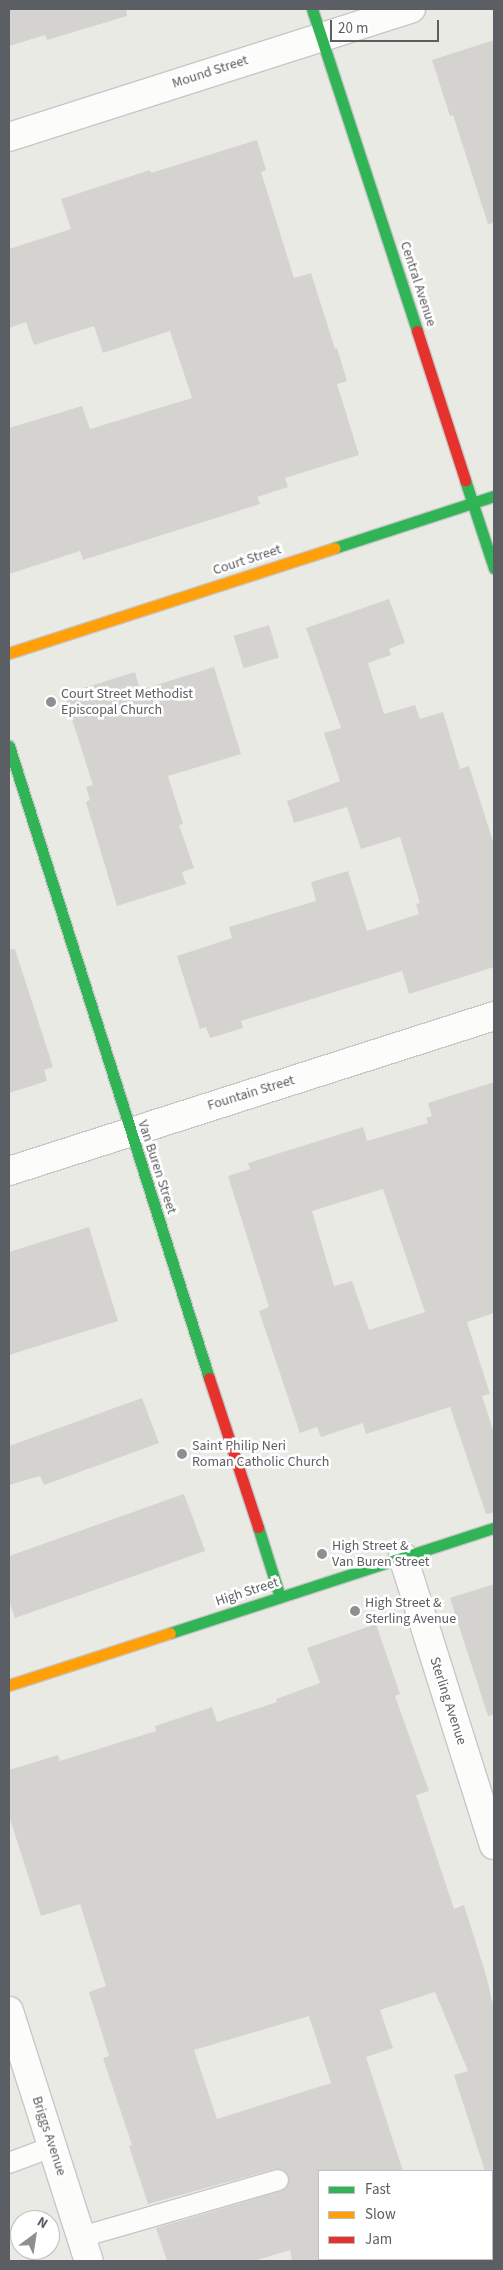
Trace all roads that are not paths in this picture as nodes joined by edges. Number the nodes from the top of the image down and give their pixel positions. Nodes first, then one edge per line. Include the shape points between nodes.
1 (312, 9) edge
2 (411, 9) edge
3 (321, 37) junction
4 (9, 137) edge
5 (494, 496) edge
6 (474, 503) junction
7 (494, 568) edge
8 (9, 653) edge
9 (9, 746) edge
10 (494, 1016) edge
11 (130, 1131) junction
12 (9, 1170) edge
13 (494, 1528) edge
14 (402, 1557) junction
15 (280, 1597) junction
16 (9, 1684) edge
17 (494, 1845) edge
18 (9, 2011) edge
19 (52, 2147) junction
20 (9, 2163) edge
21 (278, 2180) dead end
22 (85, 2249) edge

1 - 3 street, Central Avenue
2 - 3 street, Mound Street
3 - 4 street, Mound Street
3 - 6 street, Central Avenue
5 - 6 street, Court Street
6 - 7 street, Central Avenue
6 - 8 street, Court Street
9 - 11 street, Van Buren Street
10 - 11 street, Fountain Street
11 - 12 street, Fountain Street
11 - 15 street, Van Buren Street
13 - 14 street, High Street
14 - 15 street, High Street
14 - 17 street, Sterling Avenue
15 - 16 street, High Street
18 - 19 street, Briggs Avenue
19 - 20 lane
19 - 22 street, Briggs Avenue
21 - 22 lane

